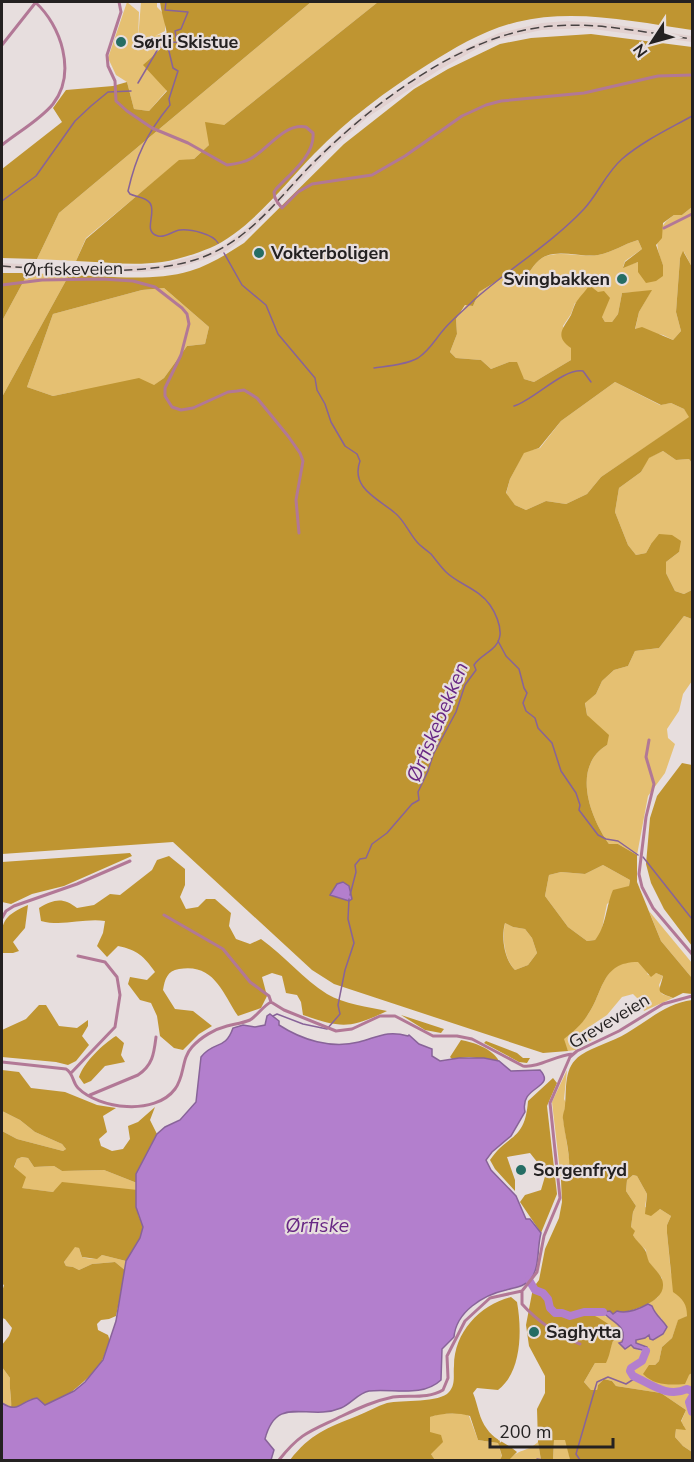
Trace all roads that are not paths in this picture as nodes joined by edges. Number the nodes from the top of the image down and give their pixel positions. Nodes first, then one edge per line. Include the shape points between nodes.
1 (36, 2) edge
2 (119, 2) edge
3 (2, 45) edge
4 (693, 75) edge
5 (2, 145) edge
6 (693, 214) edge
7 (664, 228) dead end
8 (2, 285) edge
9 (299, 533) dead end
10 (649, 740) dead end
11 (130, 861) dead end
12 (164, 915) dead end
13 (2, 918) edge
14 (693, 954) edge
15 (78, 956) dead end
16 (693, 996) edge
17 (273, 1004) junction
18 (156, 1037) dead end
19 (573, 1054) junction
20 (2, 1062) edge
21 (71, 1073) junction
22 (90, 1095) junction
23 (522, 1291) junction
24 (580, 1344) dead end
25 (279, 1461) edge

1 - 3 street
1 - 5 street via 59,37 65,67 63,83 48,109
2 - 4 street, bridge via 121,12 107,55 116,100 154,129 227,165 251,159 295,128 306,127 313,133 312,145 274,192 282,208 312,184 372,175 462,116 486,105 584,93 658,76
6 - 7 street
8 - 9 street, Ørfiskeveien via 42,280 133,281 155,286 182,308 189,324 165,396 172,407 181,410 228,392 244,390 257,398 303,461 296,500
10 - 14 street via 646,758 654,784 639,873 653,908
11 - 13 street via 77,885 14,906
12 - 17 street via 223,949
15 - 21 street via 105,962 117,977 120,995 115,1027
16 - 19 street, Greveveien via 663,1004
17 - 19 street via 344,1031 389,1015 433,1036 472,1039 523,1066
17 - 22 street via 250,1020 224,1027 194,1045 186,1054 177,1087 159,1101 126,1107
18 - 22 street via 153,1059 145,1071
19 - 23 street, Greveveien via 550,1103 560,1198 544,1236 537,1271
20 - 21 street via 63,1068
21 - 22 street via 77,1087
23 - 24 street via 522,1304 529,1312
23 - 25 street via 490,1298 465,1321 447,1356 448,1378 443,1390 427,1396 375,1401 309,1430

